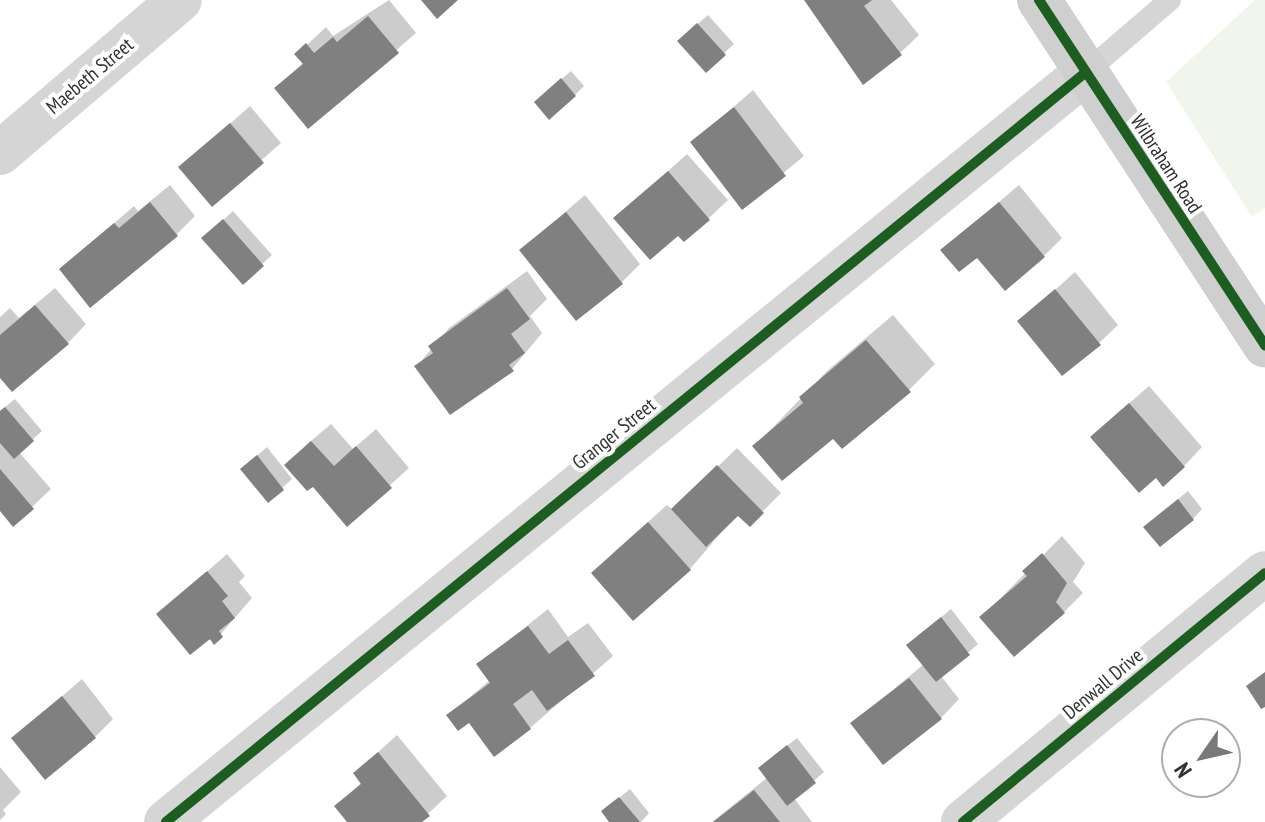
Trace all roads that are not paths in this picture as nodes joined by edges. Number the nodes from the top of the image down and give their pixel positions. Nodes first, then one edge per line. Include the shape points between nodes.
1 (180, 0) edge
2 (1039, 0) edge
3 (1170, 0) edge
4 (1085, 73) junction
5 (0, 153) edge
6 (1265, 346) edge
7 (1265, 573) edge
8 (166, 822) edge
9 (963, 822) edge

1 - 5 street, Maebeth Street
2 - 4 main road, Wilbraham Road
3 - 4 lane
4 - 6 main road, Wilbraham Road
4 - 8 street, Granger Street
7 - 9 street, Denwall Drive

